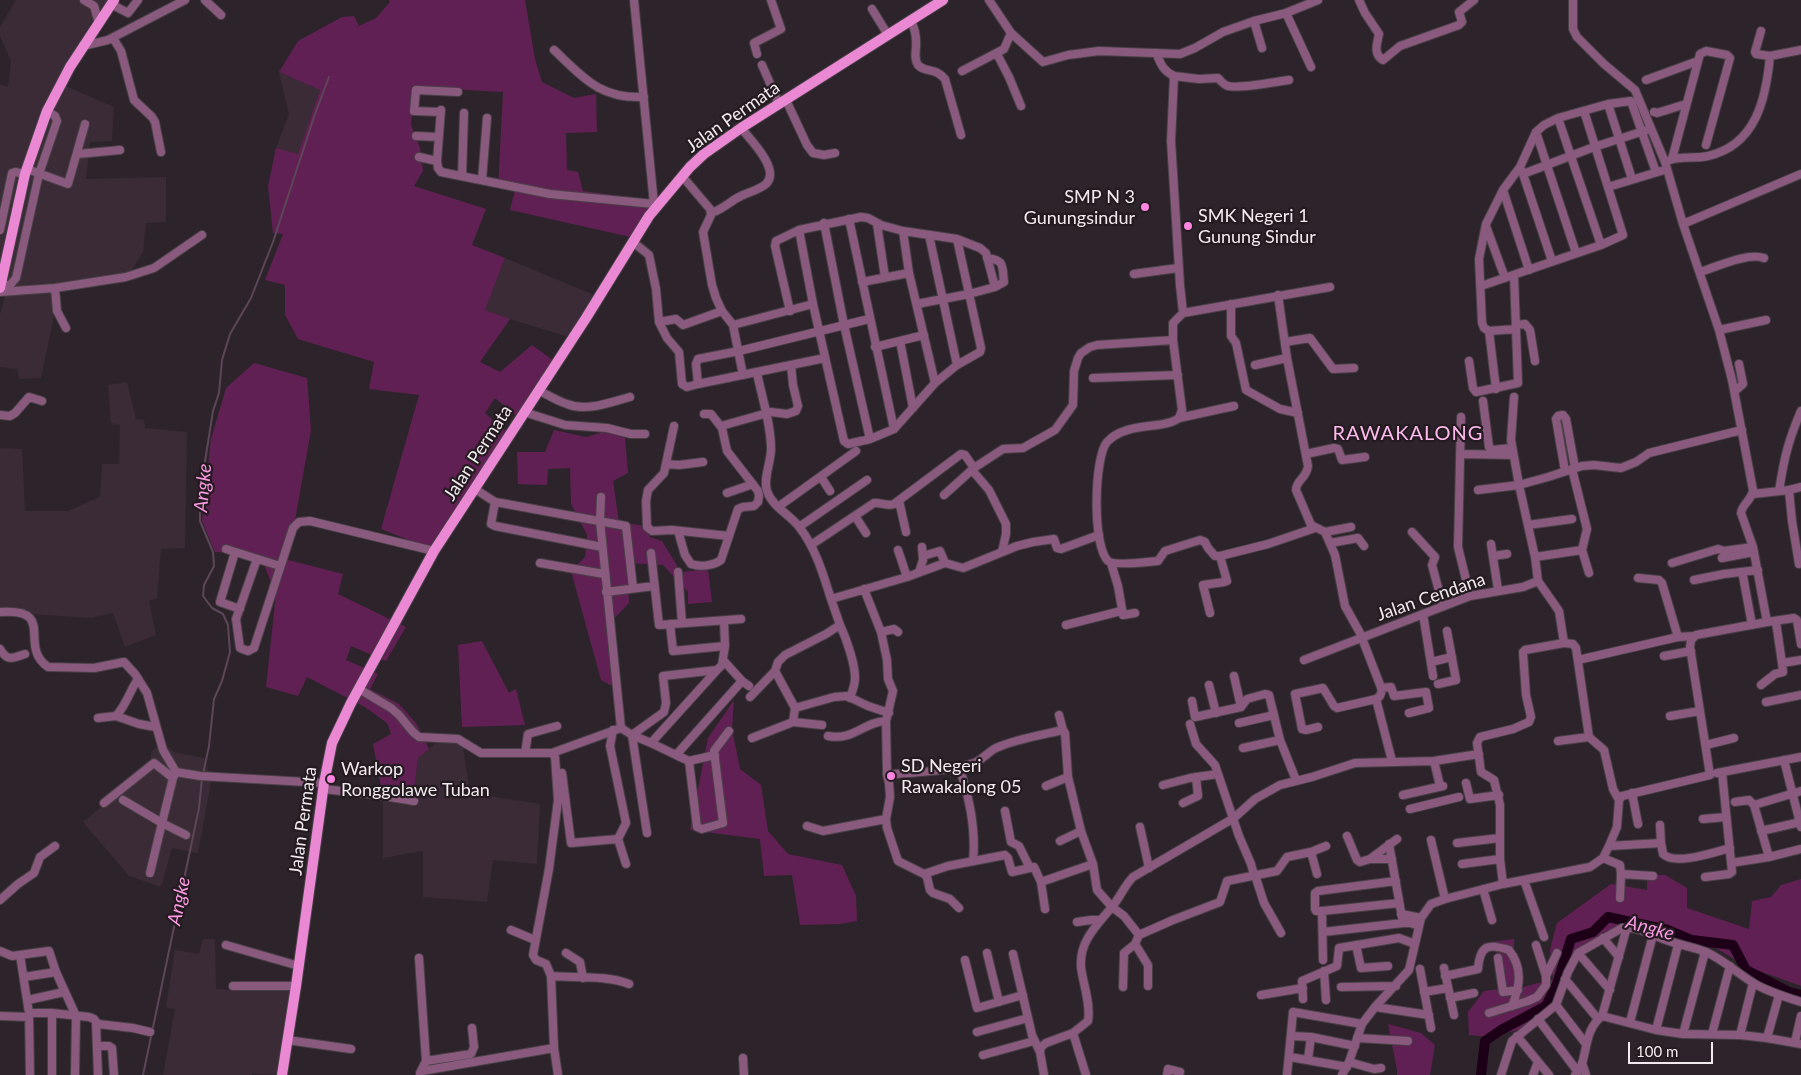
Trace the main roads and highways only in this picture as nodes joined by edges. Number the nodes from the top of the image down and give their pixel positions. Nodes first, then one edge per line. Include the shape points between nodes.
1 (943, 0) edge
2 (113, 2) edge
3 (0, 288) edge
4 (282, 1075) edge

1 - 4 main road, Jalan Permata via 741,128 704,154 682,176 656,205 434,551 332,743
2 - 3 main road via 70,67 47,111 26,172

